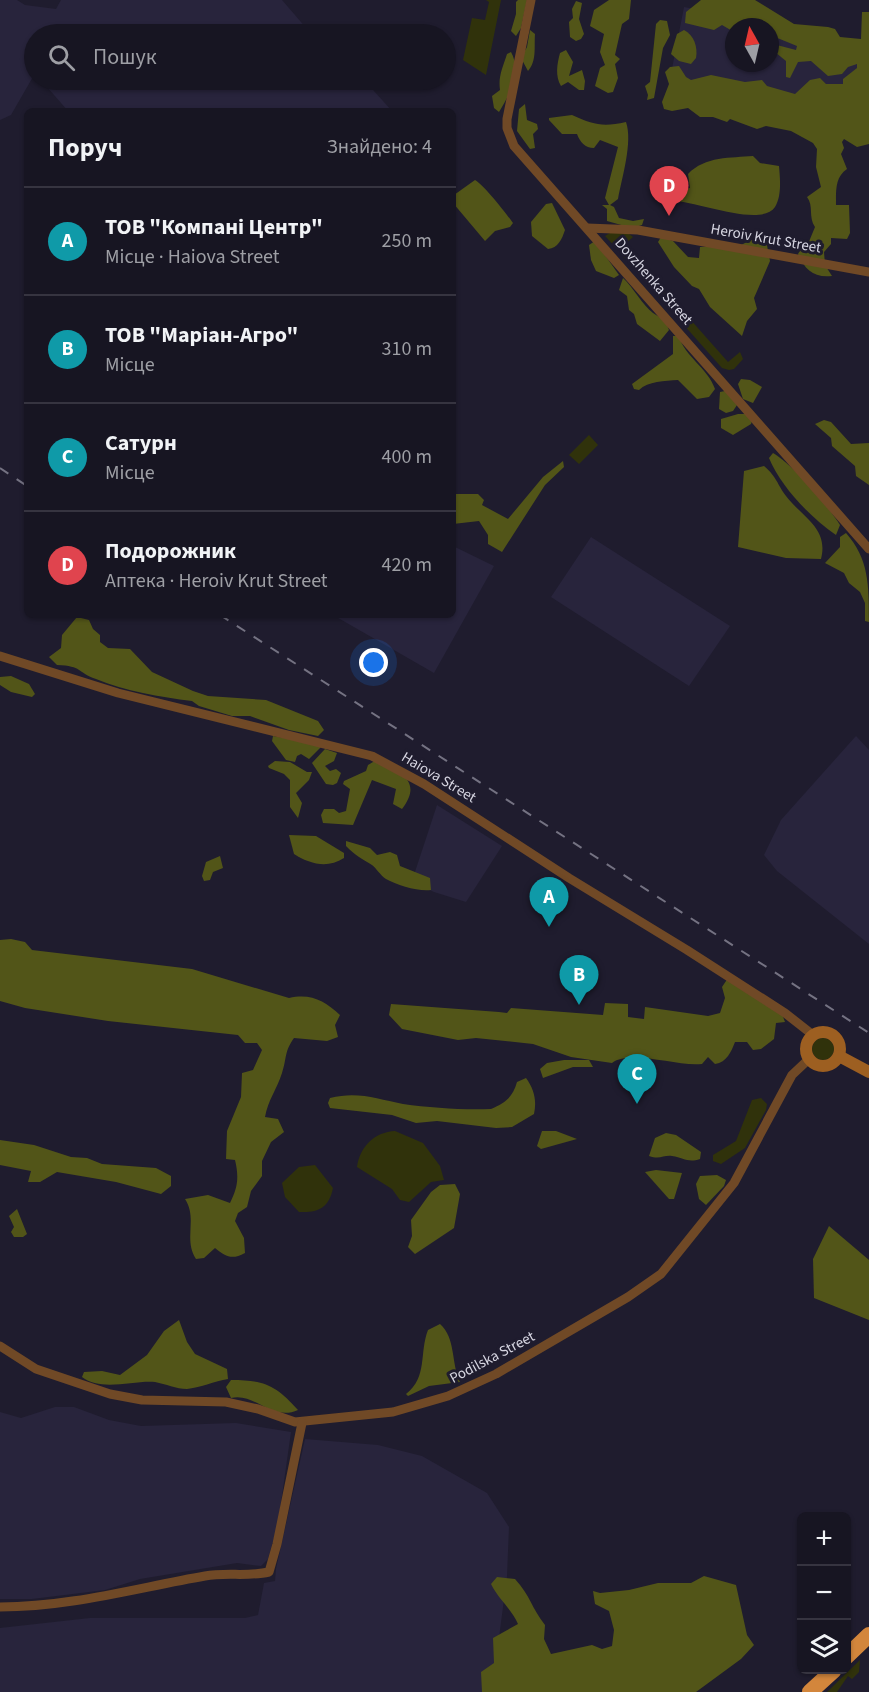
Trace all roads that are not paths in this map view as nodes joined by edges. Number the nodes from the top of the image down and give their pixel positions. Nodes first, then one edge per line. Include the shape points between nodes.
1 (531, 0) edge
2 (587, 228) junction
3 (869, 272) edge
4 (869, 549) edge
5 (0, 656) edge
6 (813, 1035) junction
7 (839, 1056) junction
8 (809, 1059) junction
9 (869, 1072) edge
10 (0, 1346) edge
11 (302, 1423) junction
12 (0, 1607) edge
13 (869, 1635) edge
14 (851, 1652) edge
15 (830, 1674) edge
16 (810, 1692) edge

1 - 2 street, Dovzhenka Street via 507,128 520,154
2 - 3 street, Heroiv Krut Street via 638,230
2 - 4 street, Dovzhenka Street
5 - 6 street, Haiova Street via 118,693 372,756 424,784 707,963
6 - 7 street via 823,1032 834,1036 840,1045
6 - 8 street via 806,1049
7 - 8 street via 822,1067
7 - 9 street
8 - 11 street, Podilska Street via 792,1075 728,1192 675,1258 643,1288 476,1385 393,1412
10 - 11 street, Podilska Street via 36,1369 110,1394 142,1400 226,1402
11 - 12 street via 269,1572 207,1575 110,1597 37,1607
13 - 14 highway
15 - 16 highway

